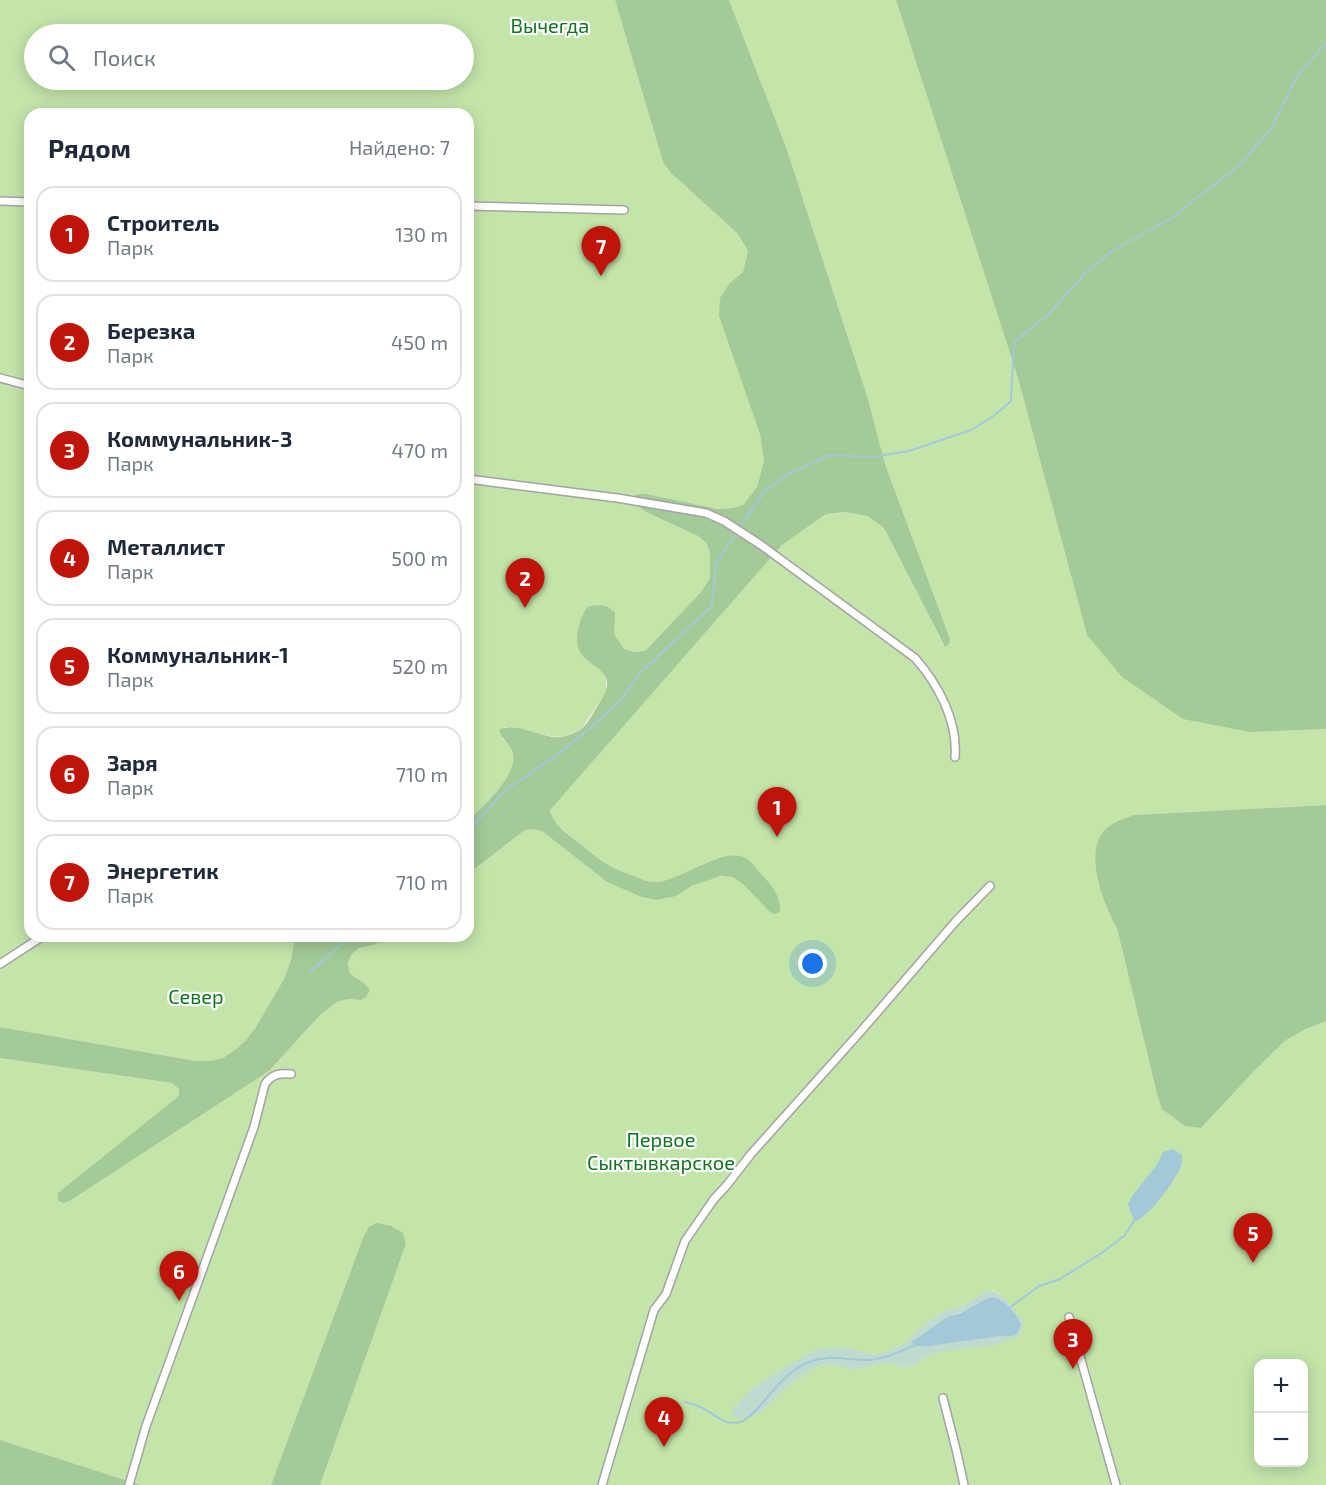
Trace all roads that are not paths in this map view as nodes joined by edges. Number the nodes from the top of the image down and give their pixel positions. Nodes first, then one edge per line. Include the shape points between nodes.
1 (0, 201) edge
2 (24, 202) edge
3 (474, 206) edge
4 (624, 210) dead end
5 (0, 378) edge
6 (24, 384) edge
7 (474, 480) edge
8 (955, 757) dead end
9 (990, 885) dead end
10 (35, 942) edge
11 (0, 964) edge
12 (291, 1074) dead end
13 (1069, 1317) dead end
14 (943, 1398) dead end
15 (129, 1485) edge
16 (602, 1485) edge
17 (964, 1485) edge
18 (1116, 1485) edge

1 - 2 street
3 - 4 street
5 - 6 street
7 - 8 street via 618,498 706,513 724,521 915,658 927,671 953,725
9 - 16 street via 751,1154 685,1241 666,1294 654,1310
10 - 11 street
12 - 15 street via 276,1074 266,1084
13 - 18 street
14 - 17 street

